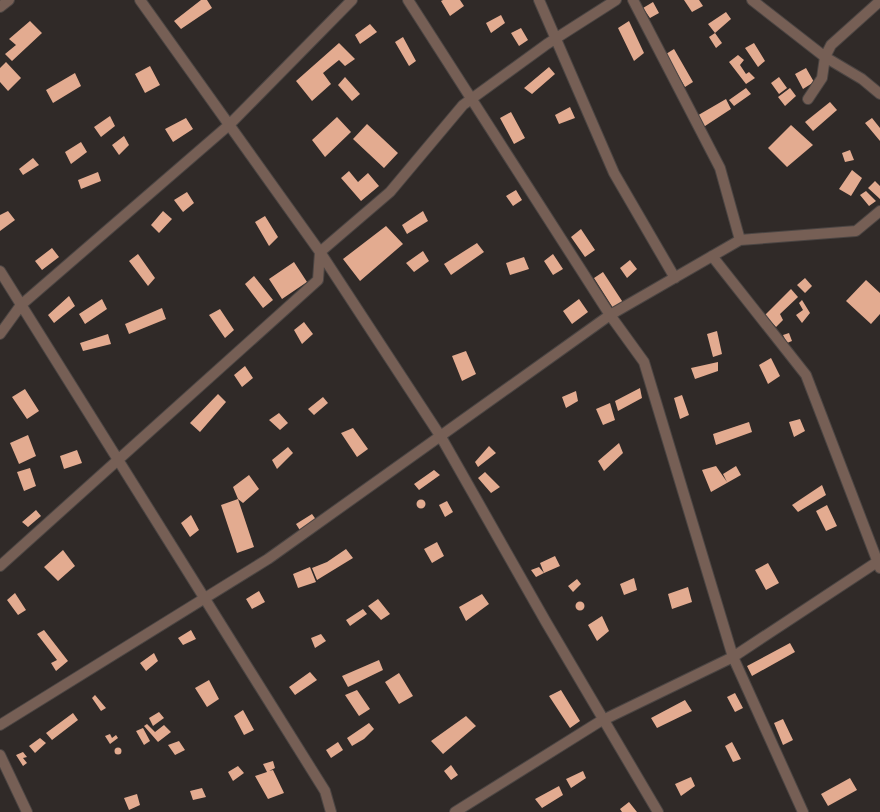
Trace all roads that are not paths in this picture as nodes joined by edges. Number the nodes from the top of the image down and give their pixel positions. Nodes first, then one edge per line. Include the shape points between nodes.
1 (9, 0) edge
2 (140, 0) edge
3 (352, 0) edge
4 (408, 0) edge
5 (539, 0) edge
6 (616, 0) edge
7 (633, 0) edge
8 (752, 0) edge
9 (880, 1) edge
10 (0, 7) edge
11 (556, 38) junction
12 (825, 57) junction
13 (880, 94) edge
14 (472, 99) junction
15 (808, 99) dead end
16 (229, 125) junction
17 (880, 211) edge
18 (740, 240) junction
19 (320, 252) junction
20 (712, 256) junction
21 (0, 271) edge
22 (675, 278) junction
23 (21, 305) junction
24 (610, 315) junction
25 (0, 334) edge
26 (441, 437) junction
27 (118, 458) junction
28 (878, 565) edge
29 (0, 566) edge
30 (205, 598) junction
31 (733, 658) junction
32 (604, 720) junction
33 (0, 725) edge
34 (0, 755) edge
35 (27, 812) edge
36 (331, 812) edge
37 (455, 812) edge
38 (658, 812) edge
39 (803, 812) edge

1 - 10 street
2 - 16 street
3 - 16 street
4 - 14 street
5 - 11 street
6 - 11 street
7 - 18 street via 720,168
8 - 12 street
9 - 12 street via 831,45
11 - 14 street
11 - 22 street via 614,173
12 - 13 street via 862,79
12 - 15 street via 822,78
14 - 19 street via 463,105 390,192
14 - 24 street
16 - 19 street
16 - 23 street
17 - 18 street via 856,230
18 - 20 street
19 - 26 street
19 - 27 street via 318,280
20 - 22 street
20 - 28 street via 806,375
21 - 23 street
22 - 24 street
23 - 25 street
23 - 27 street
24 - 26 street
24 - 31 street via 644,362
26 - 30 street via 268,559
26 - 32 street
27 - 29 street
27 - 30 street
28 - 31 street
30 - 33 street
30 - 36 street via 325,791
31 - 32 street
31 - 39 street
32 - 37 street
32 - 38 street
34 - 35 street

